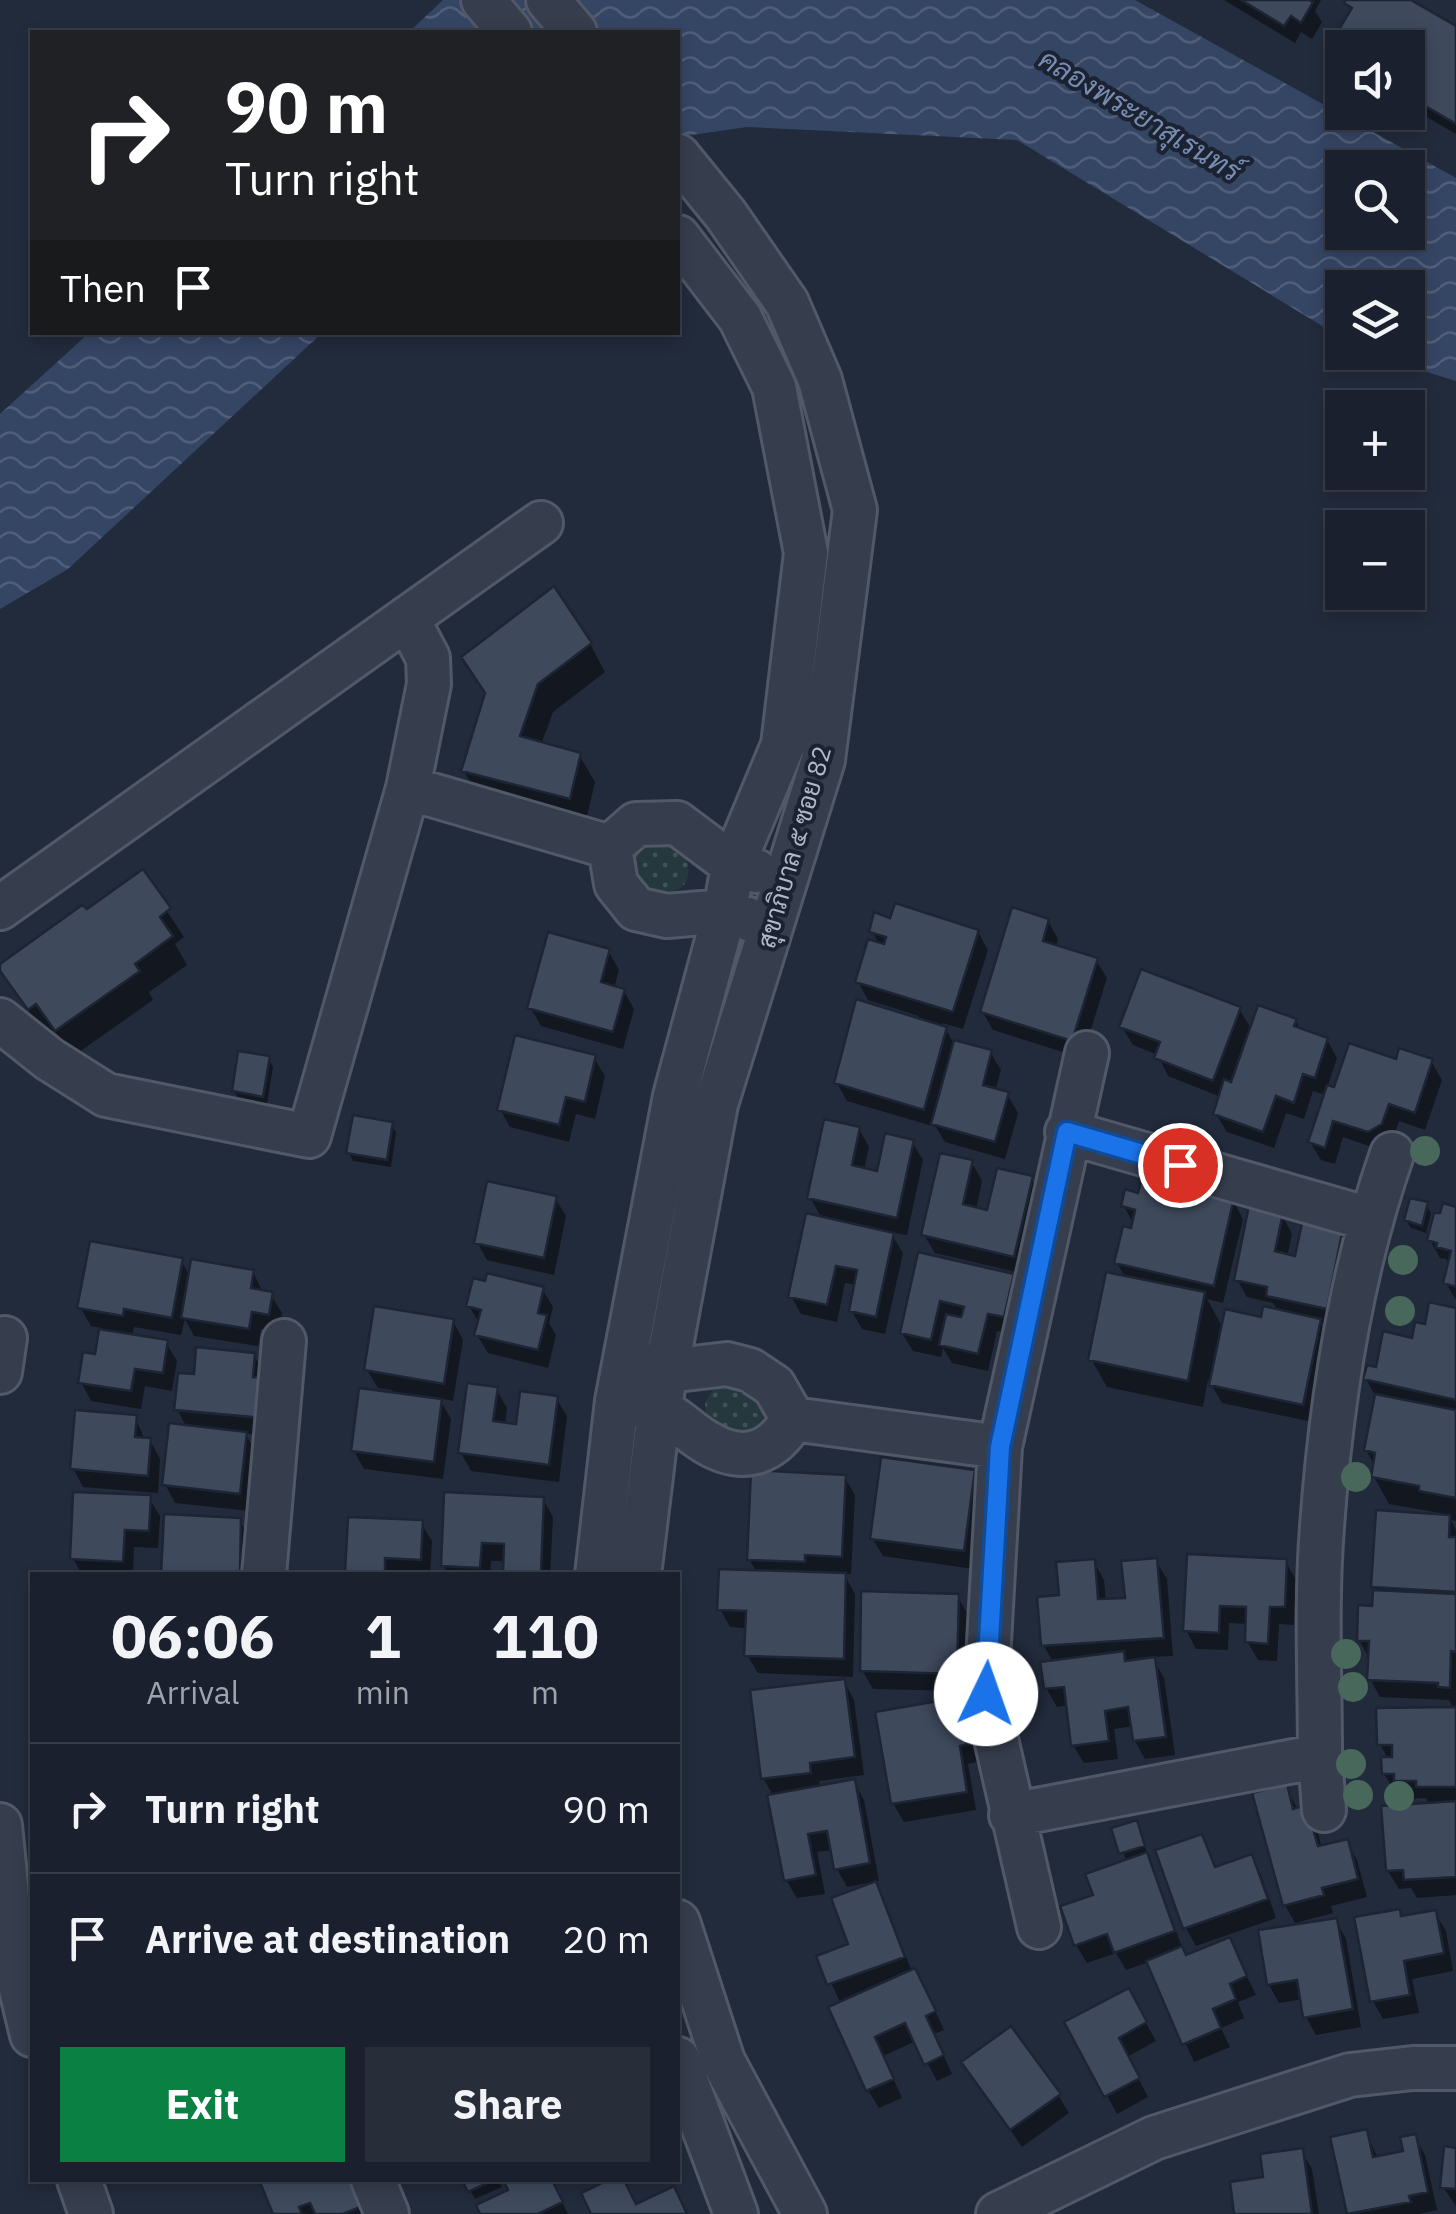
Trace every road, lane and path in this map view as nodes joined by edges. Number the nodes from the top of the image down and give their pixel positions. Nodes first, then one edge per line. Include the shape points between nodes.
1 (483, 0) edge
2 (548, 0) edge
3 (508, 30) edge
4 (572, 30) edge
5 (680, 158) edge
6 (680, 240) edge
7 (540, 523) dead end
8 (407, 618) junction
9 (408, 788) junction
10 (610, 847) junction
11 (733, 865) junction
12 (786, 880) junction
13 (0, 908) edge
14 (725, 911) junction
15 (772, 927) junction
16 (0, 1020) edge
17 (1087, 1053) dead end
18 (1067, 1132) junction
19 (1392, 1154) dead end
20 (1369, 1219) junction
21 (284, 1341) dead end
22 (620, 1381) junction
23 (664, 1390) junction
24 (792, 1420) junction
25 (1000, 1447) junction
26 (264, 1572) edge
27 (596, 1572) edge
28 (639, 1572) edge
29 (1320, 1756) junction
30 (1324, 1810) dead end
31 (1011, 1815) junction
32 (0, 1826) edge
33 (1039, 1927) dead end
34 (680, 1929) edge
35 (15, 1957) edge
36 (30, 2026) edge
37 (680, 2065) edge
38 (1456, 2068) edge
39 (80, 2182) edge
40 (374, 2182) edge
41 (92, 2214) edge
42 (388, 2214) edge
43 (736, 2214) edge
44 (805, 2214) edge
45 (998, 2214) edge

1 - 3 street
2 - 4 street
5 - 12 street, สุขาภิบาล ๕ ซอย 82 via 787,303 820,380 855,510 823,760
6 - 11 street, สุขาภิบาล ๕ ซอย 82 via 740,318 774,387 806,552 782,745
7 - 8 street
8 - 9 street via 428,658
8 - 13 street
9 - 10 street
9 - 16 street via 309,1136 106,1095
10 - 11 street via 636,824 677,823
10 - 14 street via 616,884 636,909 668,916
11 - 12 street
11 - 14 street, สุขาภิบาล ๕ ซอย 82
12 - 15 street, สุขาภิบาล ๕ ซอย 82
14 - 15 street
14 - 22 street, สุขาภิบาล ๕ ซอย 82 via 675,1096
15 - 23 street, สุขาภิบาล ๕ ซอย 82 via 716,1104
17 - 18 street
18 - 20 street
18 - 25 street
19 - 20 street
20 - 29 street via 1335,1387 1326,1477
21 - 26 street
22 - 23 street
22 - 27 street, สุขาภิบาล ๕ ซอย 82
23 - 24 street via 727,1364 774,1386
23 - 24 street via 708,1444 731,1453 768,1448
23 - 28 street, สุขาภิบาล ๕ ซอย 82
24 - 25 street
25 - 31 street via 986,1694
29 - 30 street
29 - 31 street
31 - 33 street
32 - 35 street
34 - 44 street via 723,2061
35 - 36 street
37 - 43 street
38 - 45 street via 1350,2075 1154,2138
39 - 41 street
40 - 42 street

